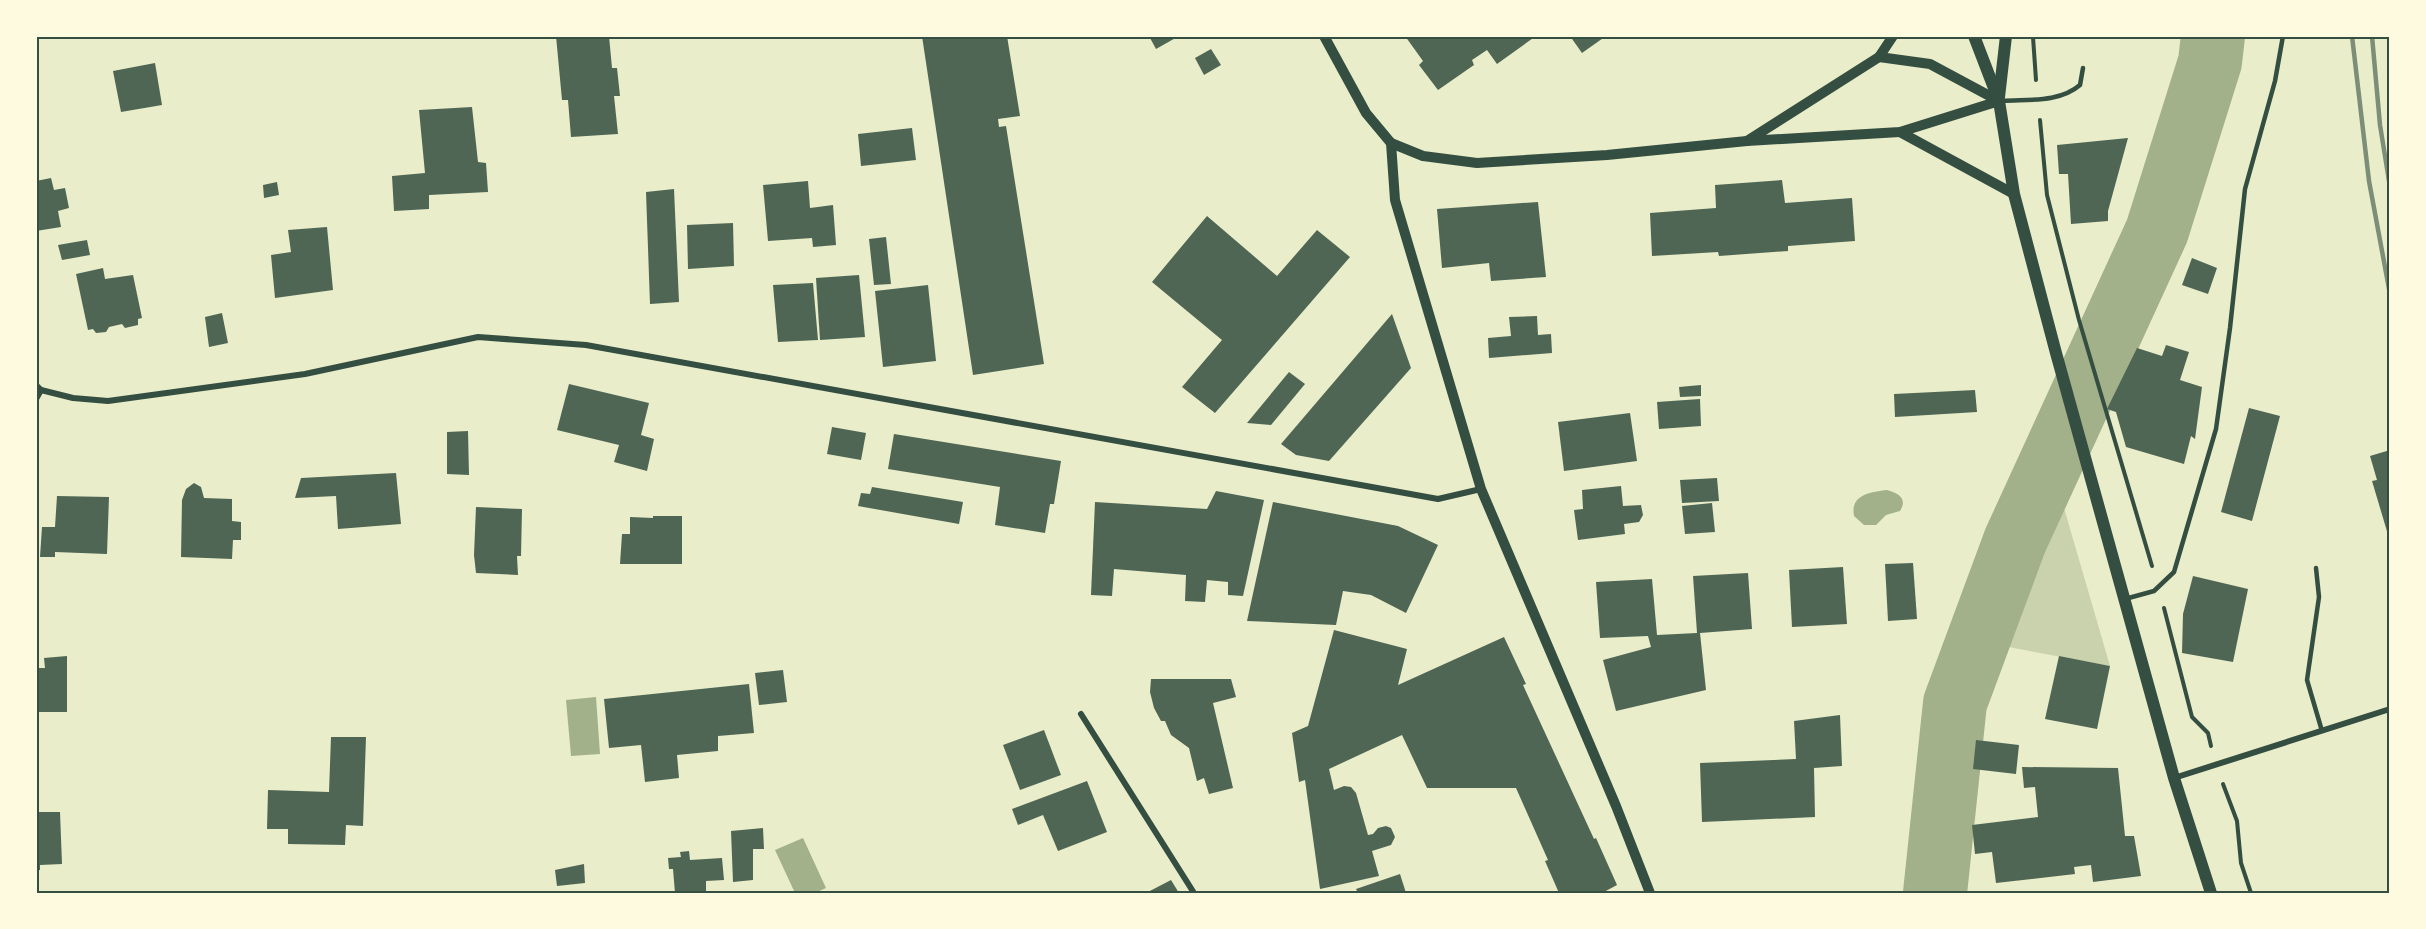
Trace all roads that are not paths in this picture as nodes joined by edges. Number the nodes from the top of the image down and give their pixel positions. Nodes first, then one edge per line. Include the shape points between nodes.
1 (1324, 36) edge
2 (1893, 36) edge
3 (1974, 36) edge
4 (2006, 36) edge
5 (2283, 36) edge
6 (1879, 57) junction
7 (2083, 68) dead end
8 (1999, 101) junction
9 (1900, 132) junction
10 (1747, 141) junction
11 (1391, 143) junction
12 (2014, 194) junction
13 (38, 387) edge
14 (36, 399) edge
15 (1481, 489) junction
16 (2316, 568) dead end
17 (2125, 599) junction
18 (2390, 710) edge
19 (1081, 714) dead end
20 (2322, 731) junction
21 (2174, 778) junction
22 (1194, 893) edge
23 (1650, 893) edge
24 (2211, 893) edge

1 - 11 street via 1366,113
2 - 6 street
3 - 8 main road
4 - 8 main road
5 - 17 lane via 2275,81 2245,189 2216,429 2174,572 2159,588
6 - 8 street via 1930,64
6 - 10 street
7 - 8 lane via 2080,85 2070,93
8 - 9 street
8 - 12 main road
9 - 10 street
9 - 12 street
10 - 11 street via 1477,163 1423,156
11 - 15 street via 1395,200
12 - 17 main road
13 - 14 street
13 - 15 street via 73,399 108,401 305,374 478,337 586,345 1438,499
15 - 23 street
16 - 20 lane via 2319,597 2307,680
17 - 21 main road
18 - 20 street
19 - 22 street
20 - 21 street
21 - 24 main road

